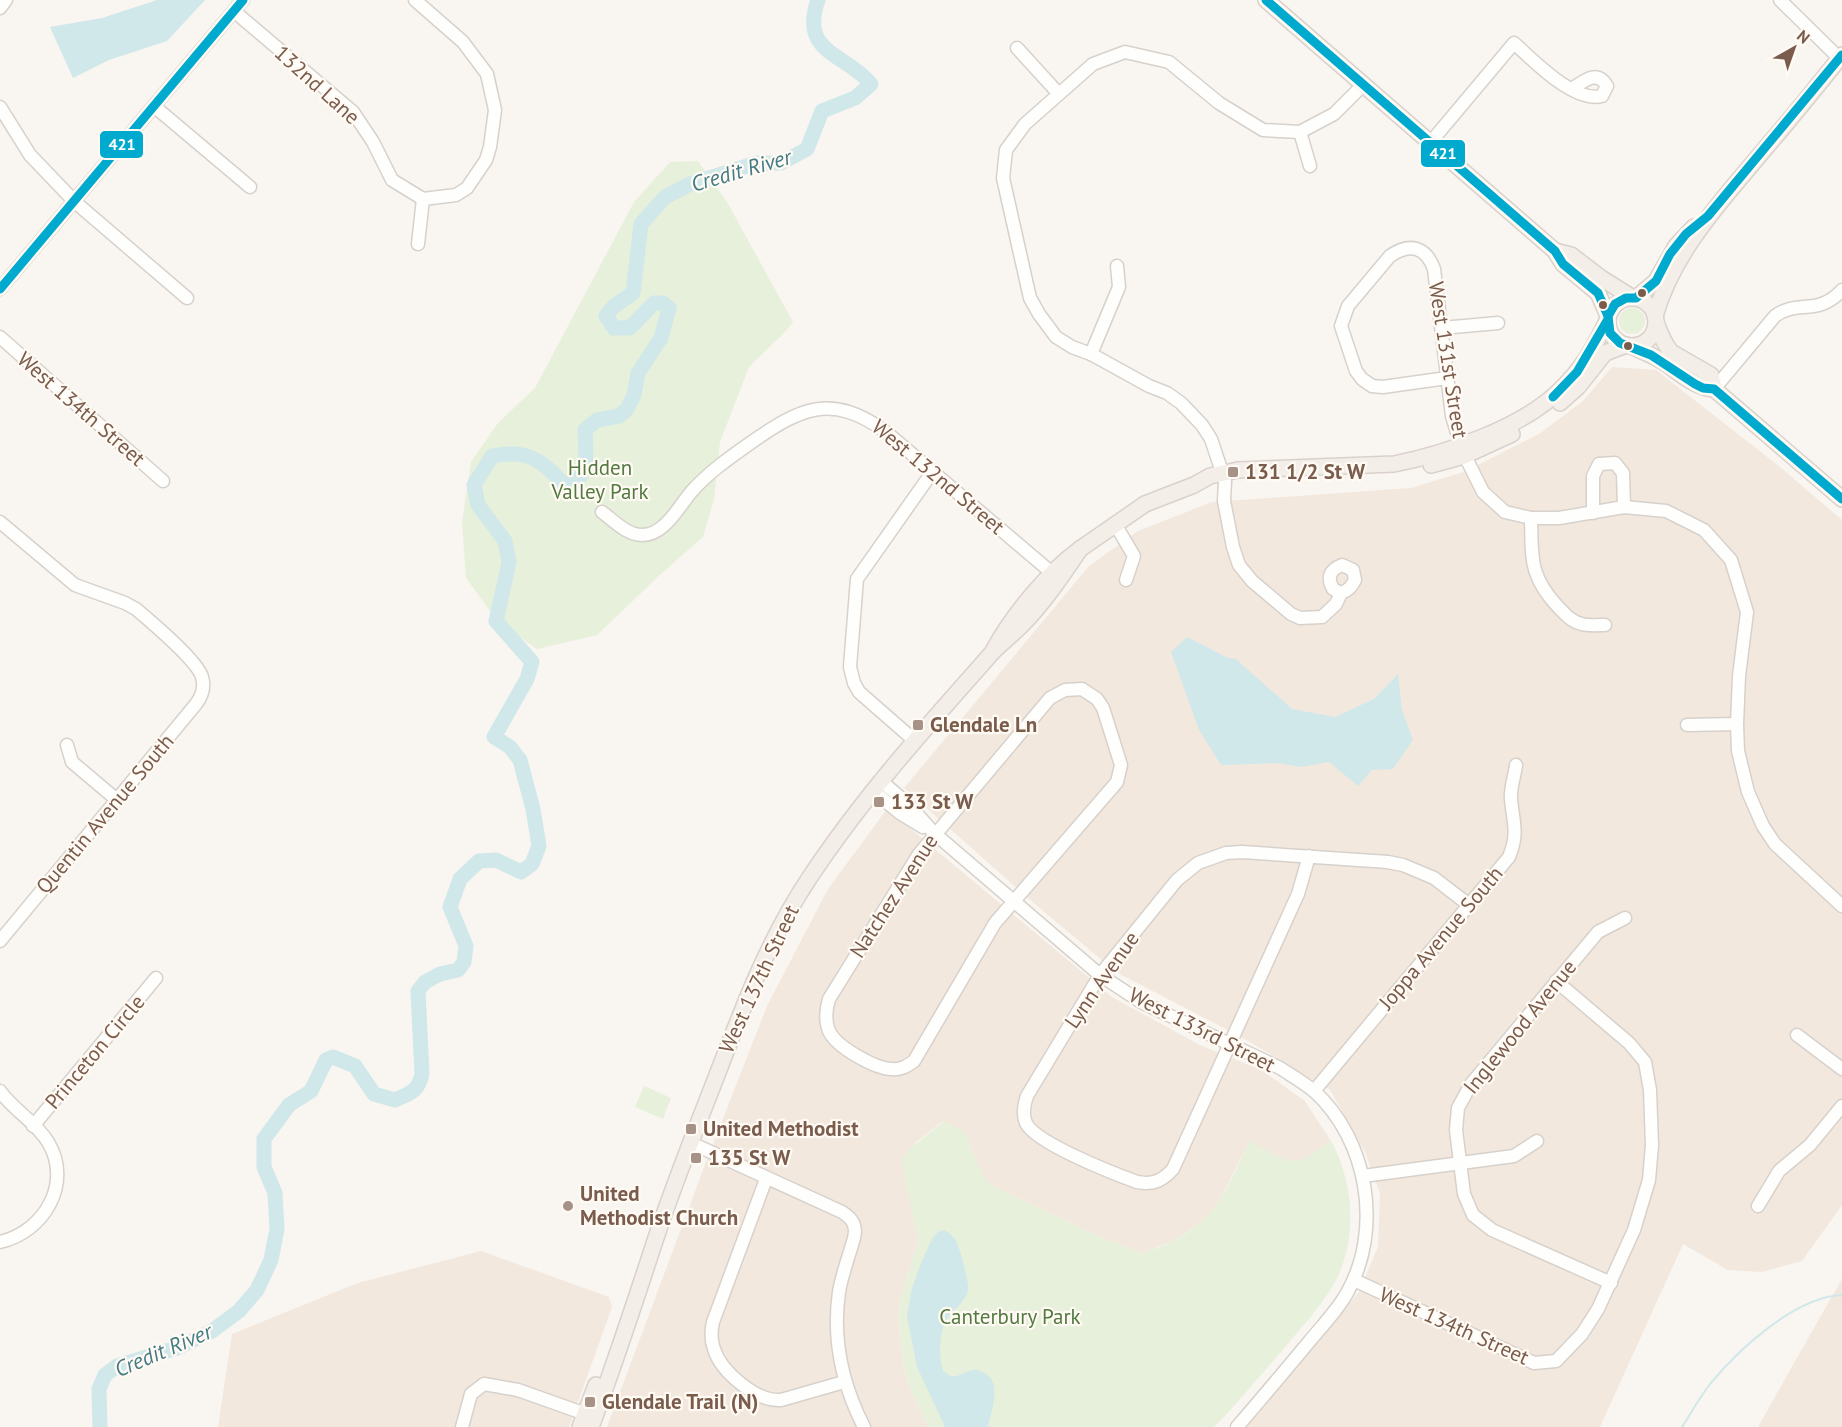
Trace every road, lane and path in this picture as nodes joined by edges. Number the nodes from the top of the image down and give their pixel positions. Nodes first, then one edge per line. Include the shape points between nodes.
1 (6, 0) edge
2 (243, 0) edge
3 (415, 0) edge
4 (1266, 0) edge
5 (1780, 0) edge
6 (0, 8) edge
7 (235, 12) junction
8 (1017, 48) dead end
9 (1841, 56) edge
10 (1364, 84) junction
11 (1572, 89) dead end
12 (1058, 93) junction
13 (0, 107) edge
14 (155, 107) junction
15 (1300, 132) junction
16 (1430, 143) junction
17 (1310, 166) dead end
18 (250, 187) dead end
19 (423, 199) junction
20 (75, 202) junction
21 (1708, 216) junction
22 (418, 244) dead end
23 (1555, 251) junction
24 (1117, 266) dead end
25 (0, 289) edge
26 (1842, 290) edge
27 (187, 298) dead end
28 (1634, 298) junction
29 (1608, 318) junction
30 (1655, 319) junction
31 (1498, 323) dead end
32 (1442, 328) junction
33 (0, 337) edge
34 (1628, 345) junction
35 (1091, 354) junction
36 (1447, 378) junction
37 (1714, 389) junction
38 (1556, 400) junction
39 (1463, 451) junction
40 (933, 471) junction
41 (1224, 477) junction
42 (163, 481) dead end
43 (1842, 499) edge
44 (1624, 507) junction
45 (603, 512) dead end
46 (1593, 513) junction
47 (1532, 518) junction
48 (0, 522) edge
49 (1115, 524) junction
50 (1055, 576) junction
51 (1126, 580) dead end
52 (1341, 593) dead end
53 (1605, 625) dead end
54 (1737, 724) junction
55 (1687, 725) dead end
56 (915, 741) junction
57 (67, 745) dead end
58 (1516, 765) dead end
59 (877, 786) junction
60 (117, 800) junction
61 (934, 833) junction
62 (1309, 856) junction
63 (1014, 901) junction
64 (1469, 905) junction
65 (1842, 906) edge
66 (1625, 918) dead end
67 (0, 941) edge
68 (1100, 975) junction
69 (156, 978) dead end
70 (1556, 981) junction
71 (1797, 1035) dead end
72 (1230, 1045) junction
73 (1842, 1069) edge
74 (0, 1091) edge
75 (1314, 1091) junction
76 (1842, 1106) edge
77 (33, 1126) junction
78 (1537, 1141) dead end
79 (691, 1143) junction
80 (1460, 1163) junction
81 (1363, 1176) junction
82 (766, 1179) junction
83 (1758, 1206) dead end
84 (0, 1242) edge
85 (1353, 1280) junction
86 (1611, 1283) junction
87 (844, 1382) junction
88 (588, 1421) edge
89 (462, 1427) edge
90 (864, 1427) edge
91 (1237, 1427) edge

1 - 6 street
2 - 7 street
3 - 19 street via 463,42 487,74 495,110 486,160 467,188 456,195
4 - 10 main road
5 - 9 street
7 - 14 street
7 - 19 street, 132nd Lane via 353,112 392,180
8 - 12 street
9 - 21 main road
10 - 15 street via 1334,114
10 - 16 main road
11 - 16 street via 1514,43
12 - 15 street via 1093,64 1125,52 1169,62 1219,104 1263,130
12 - 35 street via 1025,124 1006,150 1003,178 1030,298 1056,337
13 - 20 street via 30,155
14 - 18 street
14 - 20 street
15 - 17 street
16 - 23 main road
19 - 22 street
20 - 25 street
20 - 27 street
21 - 28 main road via 1686,234 1656,281
21 - 30 main road via 1663,292
23 - 28 main road via 1571,255
23 - 29 main road via 1563,264 1598,293
24 - 35 street via 1119,287
26 - 37 street via 1820,306 1787,309 1775,316
28 - 29 main road via 1620,300
28 - 30 main road via 1646,302
29 - 34 main road via 1614,339
29 - 38 main road via 1587,359
30 - 34 main road via 1648,339
30 - 37 main road via 1667,347 1711,375
31 - 32 street
32 - 36 street, West 131st Street
32 - 36 street, West 131st Street via 1431,259 1414,248 1390,256 1348,306 1341,326 1356,371 1372,386
33 - 42 street, West 134th Street
34 - 37 main road via 1662,361 1695,384
34 - 38 main road via 1605,353 1578,387
35 - 41 street via 1181,403 1211,439
36 - 39 street, West 131st Street via 1452,416
37 - 43 main road
38 - 39 main road, West 137th Street
39 - 41 main road, West 137th Street via 1434,465 1375,475
39 - 47 street, West 131st Street via 1483,492 1505,512
40 - 45 street, West 132nd Street via 868,419 824,408 778,423 726,461 699,483 670,519 653,533 630,532
40 - 50 street, West 132nd Street
40 - 56 street via 857,579 850,667 858,692
41 - 49 main road, West 137th Street via 1194,484 1145,504
41 - 52 street via 1224,501 1233,547 1239,565 1252,581 1300,618 1322,617
44 - 46 street, West 131st Street
44 - 46 street via 1623,473 1615,463 1599,464 1593,476
44 - 54 street, West 131st Street via 1666,511 1704,530 1731,560 1747,612
46 - 47 street, West 131st Street
47 - 53 street via 1534,567 1545,593 1568,618 1581,624
48 - 60 street, Quentin Avenue South via 75,585 136,609 200,672 204,684 201,697
49 - 50 main road, West 137th Street via 1080,549
49 - 51 street via 1134,556
50 - 56 main road, West 137th Street via 1020,628 993,651
54 - 55 street
54 - 65 street, West 131st Street via 1742,772 1763,826 1775,844
56 - 59 main road, West 137th Street
57 - 60 street via 72,762
58 - 64 street, Joppa Avenue South via 1511,797 1514,845
59 - 61 street, West 133rd Street via 900,813
59 - 79 main road, West 137th Street via 823,858 778,929
60 - 67 street, Quentin Avenue South
61 - 63 street, West 133rd Street
61 - 63 street, Natchez Avenue via 1050,698 1074,689 1090,693 1103,708 1112,733 1121,765 1117,782
61 - 63 street, Natchez Avenue via 829,999 826,1009 834,1040 883,1068 904,1068 914,1061 991,930
62 - 64 street via 1403,865 1434,878
62 - 68 street, Lynn Avenue via 1242,852 1198,863 1177,880
62 - 72 street via 1298,894
63 - 68 street, West 133rd Street
64 - 75 street, Joppa Avenue South
66 - 70 street, Inglewood Avenue via 1598,932
68 - 72 street, West 133rd Street via 1141,1002
68 - 72 street, Lynn Avenue via 1027,1096 1026,1124 1043,1140 1121,1176 1149,1184 1160,1181 1173,1169
69 - 77 street, Princeton Circle
70 - 80 street, Inglewood Avenue via 1462,1097 1456,1120
70 - 86 street via 1629,1043 1645,1062 1652,1145 1649,1179
71 - 73 street
72 - 75 street, West 133rd Street via 1280,1068
74 - 77 street
75 - 81 street, West 133rd Street via 1346,1134
76 - 83 street via 1810,1145 1779,1171
77 - 84 street via 53,1153 55,1192 37,1223 27,1232
78 - 80 street via 1514,1156
79 - 82 street
79 - 88 main road, West 137th Street via 650,1256 636,1280
80 - 81 street
80 - 86 street, Inglewood Avenue via 1464,1194 1480,1222
81 - 85 street via 1365,1234
82 - 87 street via 842,1212 854,1223 856,1230 837,1315
82 - 87 street via 713,1322 712,1347 722,1365 736,1378 771,1401
85 - 86 street, West 134th Street via 1534,1363 1556,1361 1582,1334
85 - 91 street via 1334,1311
87 - 90 street
88 - 89 street via 518,1390 484,1384 471,1394

